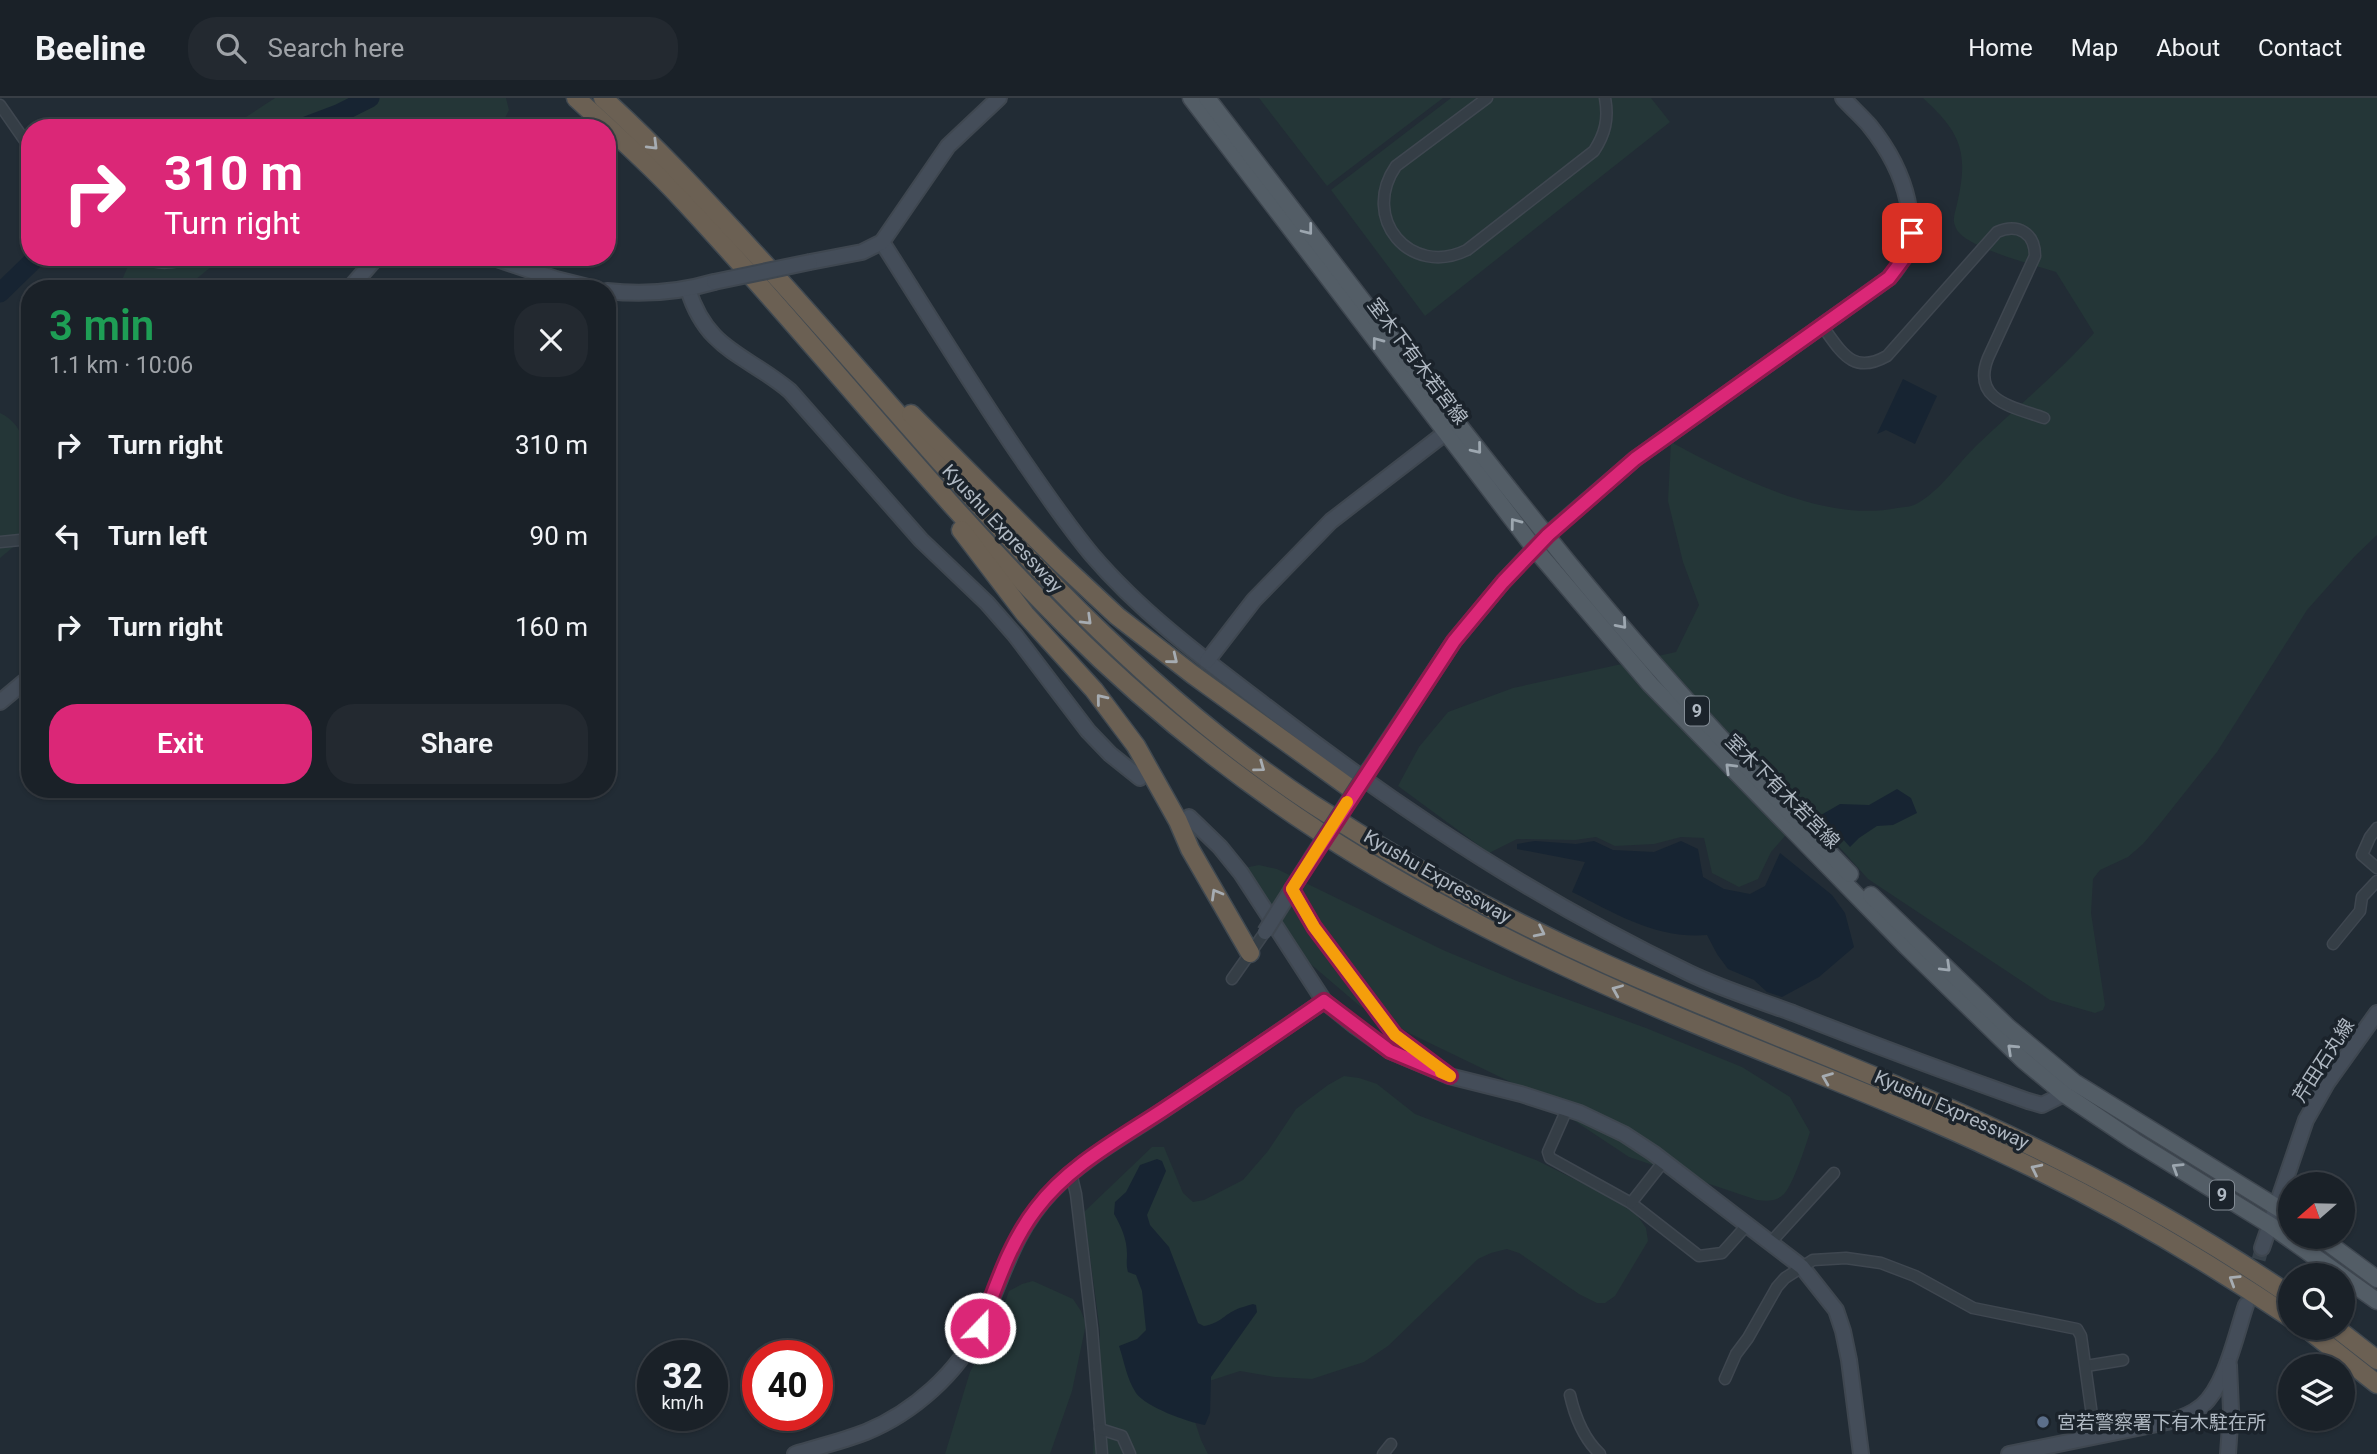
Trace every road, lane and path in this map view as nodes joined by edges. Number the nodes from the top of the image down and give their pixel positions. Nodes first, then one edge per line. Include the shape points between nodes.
1 (576, 98) edge
2 (603, 98) edge
3 (999, 98) edge
4 (1191, 98) edge
5 (1207, 98) edge
6 (1487, 98) edge
7 (1605, 98) edge
8 (1843, 98) edge
9 (0, 105) edge
10 (598, 119) edge
11 (21, 135) edge
12 (616, 136) edge
13 (881, 242) junction
14 (369, 266) edge
15 (518, 266) edge
16 (357, 280) edge
17 (560, 280) edge
18 (688, 289) junction
19 (788, 289) junction
20 (616, 291) edge
21 (1823, 327) junction
22 (801, 333) junction
23 (2044, 418) dead end
24 (1452, 428) junction
25 (1548, 535) junction
26 (21, 540) edge
27 (0, 542) edge
28 (1535, 549) junction
29 (1207, 661) junction
30 (21, 684) edge
31 (0, 702) edge
32 (1140, 778) dead end
33 (1348, 787) junction
34 (1189, 817) dead end
35 (2377, 828) edge
36 (2377, 867) edge
37 (2377, 881) edge
38 (1292, 889) junction
39 (1265, 932) joint
40 (2333, 944) dead end
41 (1250, 953) junction
42 (1232, 979) dead end
43 (1324, 1001) junction
44 (2377, 1013) edge
45 (1450, 1076) junction
46 (2064, 1094) junction
47 (1567, 1109) junction
48 (1664, 1161) junction
49 (2292, 1172) edge
50 (1071, 1173) junction
51 (1834, 1173) dead end
52 (1630, 1203) junction
53 (2278, 1207) edge
54 (2278, 1217) edge
55 (1748, 1224) junction
56 (2270, 1225) junction
57 (1771, 1242) junction
58 (2262, 1248) tunnel mouth
59 (2338, 1250) edge
60 (1802, 1267) junction
61 (2377, 1279) edge
62 (2278, 1288) edge
63 (2377, 1301) edge
64 (2246, 1305) tunnel mouth
65 (2278, 1310) edge
66 (2321, 1340) edge
67 (2351, 1340) edge
68 (2228, 1358) junction
69 (2123, 1360) dead end
70 (2377, 1360) edge
71 (2086, 1366) junction
72 (1725, 1379) dead end
73 (2377, 1384) edge
74 (1570, 1395) dead end
75 (1100, 1429) junction
76 (2095, 1437) junction
77 (1391, 1444) dead end
78 (2051, 1450) edge
79 (795, 1454) edge
80 (1102, 1454) edge
81 (1130, 1454) edge
82 (1383, 1454) edge
83 (1600, 1454) edge
84 (1861, 1454) edge
85 (2008, 1454) edge
86 (2228, 1454) edge

1 - 10 highway, Kyushu Expressway
2 -> 19 highway, Kyushu Expressway via 686,178
3 - 13 street via 948,146
24 -> 4 main road, 室木下有木若宮線 / 9
5 -> 24 main road, 室木下有木若宮線 / 9
6 - 7 street via 1396,166 1389,177 1385,217 1395,237 1416,253 1443,258 1467,250 1594,151 1607,124
8 - 21 street via 1870,126 1895,167 1911,213 1912,233 1909,247 1889,278
9 - 11 street
12 - 22 highway, Kyushu Expressway via 675,193
13 - 18 street, bridge via 862,252
13 - 29 street via 995,420 1091,553 1137,603
14 - 16 street
15 - 17 street
18 - 20 street
18 - 32 street via 695,310 717,340 790,391 921,540 1016,635 1088,731
19 -> 33 highway via 1116,616
19 -> 62 highway, Kyushu Expressway via 1002,533 1077,609 1175,700 1308,802 1473,900 1606,964 1939,1104 2096,1178 2188,1229
21 - 23 street via 1850,360 1876,362 1887,356 1997,232 2007,228 2026,232 2033,240 2035,256 1983,376 1998,401
21 - 25 street via 1635,459
41 -> 22 highway via 1136,746 1116,718 1025,614
65 -> 22 highway, Kyushu Expressway via 2179,1245 2085,1193 1999,1151 1528,950 1411,887 1297,817 1223,763 1064,624
24 -> 25 main road, 室木下有木若宮線 / 9
28 -> 24 main road, 室木下有木若宮線 / 9
24 - 29 street via 1331,521 1254,600
25 - 28 street
25 -> 53 main road, 室木下有木若宮線 / 9 via 1721,740 1857,882 2008,1027 2074,1082
26 - 27 street
28 - 33 street, bridge via 1454,641 1370,768
46 -> 28 main road, 室木下有木若宮線 / 9 via 1907,947 1712,750
29 - 46 street via 1485,862 1692,974 2028,1101 2042,1105
30 - 31 street
33 - 38 street, bridge
34 - 43 street via 1241,873
35 - 36 street via 2362,855
37 - 40 street
38 - 39 street, bridge
38 - 45 street via 1314,927 1395,1035
39 - 41 street
41 - 42 street
43 - 45 street via 1390,1051
43 - 50 street
44 - 49 street, 芹田石丸線 via 2315,1103 2300,1136
45 - 47 street
56 -> 46 main road, 室木下有木若宮線 / 9
47 - 48 street via 1624,1134
47 - 52 street via 1548,1152 1550,1158
48 - 52 street
48 - 55 street
50 - 75 street
50 - 79 street via 1020,1233 980,1328 953,1367 915,1404 885,1423
51 - 57 street
52 - 55 street via 1699,1256 1722,1253
54 - 56 street, 芹田石丸線
55 - 57 street
56 - 58 street, 芹田石丸線
56 - 63 main road, 室木下有木若宮線 / 9
57 - 60 street
59 - 61 main road
60 - 71 street via 1813,1260 1846,1258 1881,1263 1916,1276 1973,1308 2077,1329
60 - 72 street via 1768,1298
60 - 84 street via 1836,1310 1843,1331
64 - 68 street
66 - 73 highway
67 - 70 highway
68 - 76 street via 2212,1394 2191,1413 2167,1423
68 - 86 street
69 - 71 street
71 - 76 street
74 - 83 street via 1591,1446
75 - 80 street
75 - 81 street via 1122,1436
76 - 78 street
77 - 82 street
78 - 85 street

